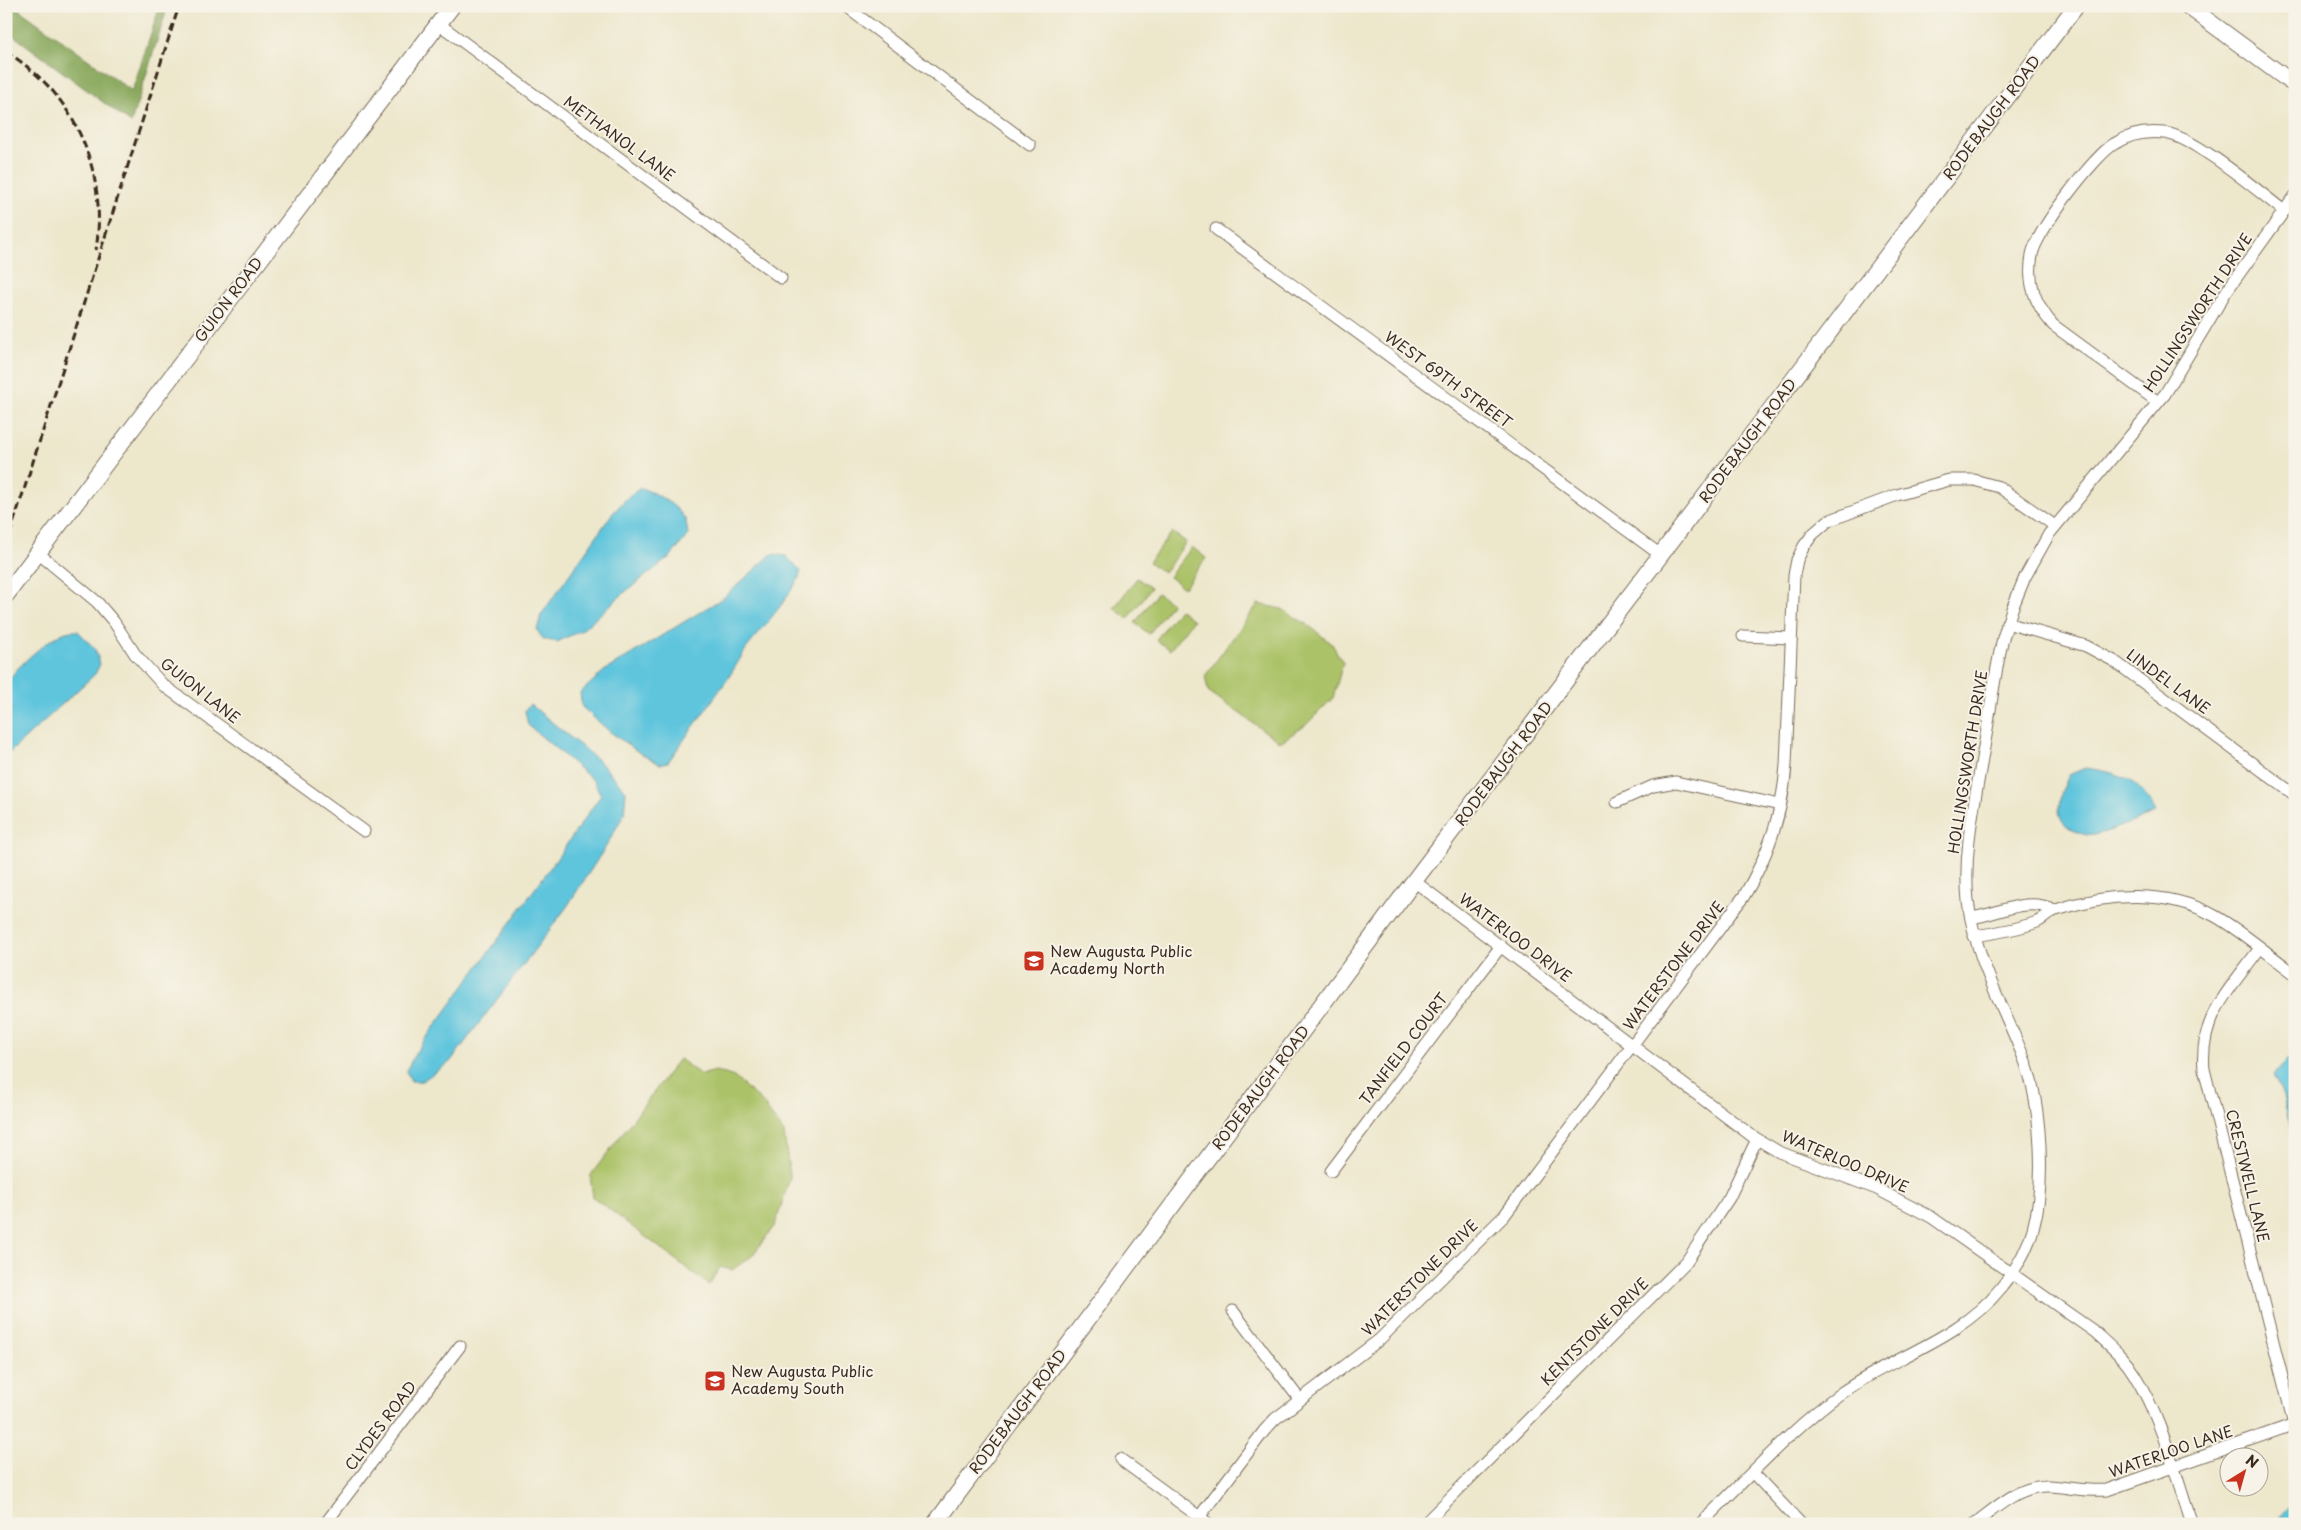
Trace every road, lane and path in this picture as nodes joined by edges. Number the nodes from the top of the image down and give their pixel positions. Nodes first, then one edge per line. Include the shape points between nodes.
1 (452, 6) edge
2 (845, 6) edge
3 (2076, 6) edge
4 (2188, 6) edge
5 (438, 24) junction
6 (2295, 85) edge
7 (1030, 145) dead end
8 (2295, 196) edge
9 (2284, 211) junction
10 (1216, 229) dead end
11 (781, 278) dead end
12 (2158, 402) junction
13 (2055, 526) junction
14 (38, 553) junction
15 (1662, 556) junction
16 (6, 595) edge
17 (2007, 623) junction
18 (1743, 636) dead end
19 (1790, 638) junction
20 (2295, 795) edge
21 (1617, 802) dead end
22 (1780, 805) junction
23 (364, 831) dead end
24 (1414, 881) junction
25 (2054, 910) junction
26 (1971, 918) junction
27 (1974, 936) junction
28 (1500, 946) junction
29 (2260, 948) junction
30 (2295, 974) edge
31 (1632, 1046) junction
32 (1756, 1139) junction
33 (1331, 1171) dead end
34 (2011, 1275) junction
35 (1233, 1310) dead end
36 (460, 1346) dead end
37 (1300, 1400) junction
38 (2294, 1424) edge
39 (1120, 1459) dead end
40 (2173, 1468) junction
41 (1753, 1473) junction
42 (1201, 1521) edge
43 (325, 1524) edge
44 (935, 1524) edge
45 (1424, 1524) edge
46 (1700, 1524) edge
47 (1801, 1524) edge
48 (1974, 1524) edge
49 (2192, 1524) edge

1 - 5 street, GUION ROAD
2 - 7 street
3 - 15 street, RODEBAUGH ROAD
4 - 6 street
5 - 11 street, METHANOL LANE
5 - 14 street, GUION ROAD
8 - 9 street, HOLLINGSWORTH DRIVE
9 - 12 street, HOLLINGSWORTH DRIVE via 2226,292
9 - 12 street via 2189,142 2170,134 2153,132 2128,136 2106,150 2042,231 2032,253 2030,273 2033,293 2043,312 2053,324
10 - 15 street, WEST 69TH STREET
12 - 13 street, HOLLINGSWORTH DRIVE
13 - 17 street, HOLLINGSWORTH DRIVE via 2029,568
13 - 19 street, WATERSTONE DRIVE via 2006,491 1991,483 1968,479 1943,482 1837,516 1813,534 1799,556 1794,575
14 - 16 street, GUION ROAD
14 - 23 street, GUION LANE via 97,602 135,654 163,685
15 - 24 street, RODEBAUGH ROAD
17 - 20 street, LINDEL LANE via 2086,646 2114,661
17 - 26 street, HOLLINGSWORTH DRIVE via 1970,835 1966,876
18 - 19 street
19 - 22 street, WATERSTONE DRIVE via 1786,770
21 - 22 street via 1654,786 1676,782
22 - 31 street, WATERSTONE DRIVE via 1766,852 1744,896
24 - 28 street, WATERLOO DRIVE
24 - 44 street, RODEBAUGH ROAD
25 - 26 street via 2042,904 2020,905
25 - 27 street via 2039,922
25 - 29 street via 2123,896 2166,898 2217,917
26 - 27 street, HOLLINGSWORTH DRIVE
27 - 34 street, HOLLINGSWORTH DRIVE via 1983,965 2026,1063 2038,1117 2036,1216 2028,1244
28 - 31 street, WATERLOO DRIVE
28 - 33 street, TANFIELD COURT
29 - 30 street
29 - 38 street, CRESTWELL LANE via 2214,1011 2204,1040 2203,1056
31 - 32 street, WATERLOO DRIVE
31 - 37 street, WATERSTONE DRIVE via 1504,1216 1379,1340
32 - 34 street, WATERLOO DRIVE via 1800,1161 1904,1201 1942,1223
32 - 45 street, KENTSTONE DRIVE via 1729,1198 1680,1269
34 - 40 street, WATERLOO DRIVE via 2095,1332 2116,1352 2135,1375 2150,1402
34 - 41 street, HOLLINGSWORTH DRIVE via 1991,1300 1967,1320 1833,1399
35 - 37 street
36 - 43 street, CLYDES ROAD
37 - 42 street, WATERSTONE DRIVE via 1260,1435
38 - 40 street, WATERLOO LANE
39 - 42 street
40 - 48 street, WATERLOO LANE via 2107,1490 2032,1488 2012,1496
40 - 49 street, WATERLOO DRIVE
41 - 46 street, HOLLINGSWORTH DRIVE
41 - 47 street

